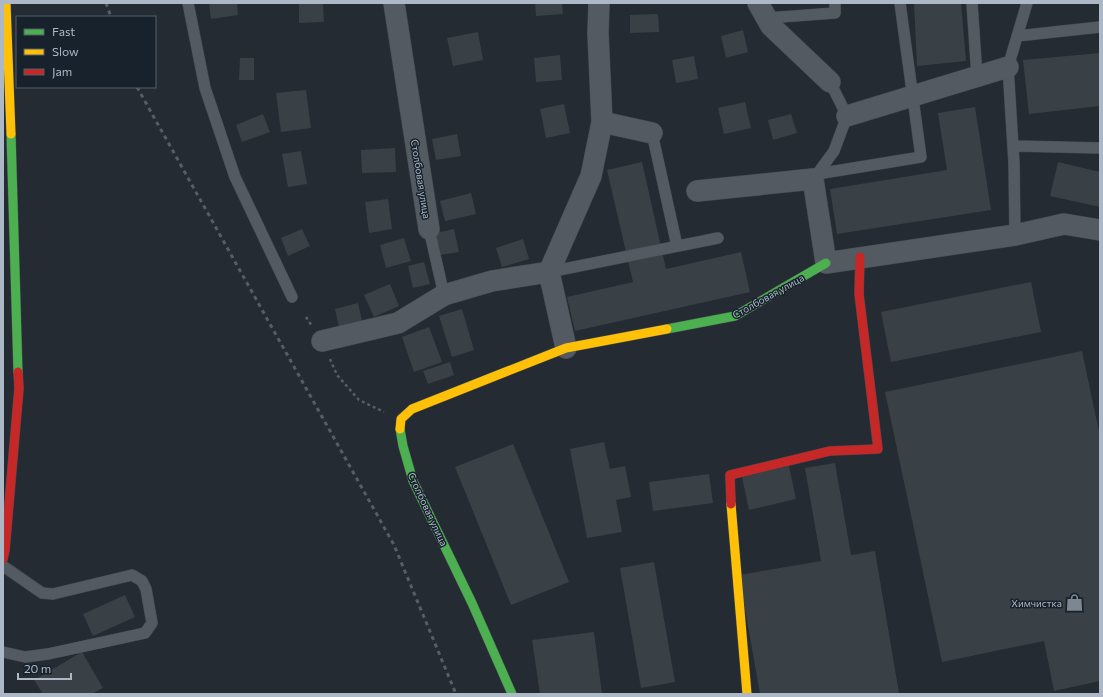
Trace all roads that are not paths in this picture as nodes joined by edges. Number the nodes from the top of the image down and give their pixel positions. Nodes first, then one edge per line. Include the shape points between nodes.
1 (6, 3) edge
2 (188, 3) edge
3 (394, 3) edge
4 (599, 3) edge
5 (835, 3) edge
6 (900, 3) edge
7 (972, 3) edge
8 (1027, 3) edge
9 (762, 11) edge
10 (1100, 27) edge
11 (1017, 36) junction
12 (1008, 67) junction
13 (977, 77) junction
14 (830, 82) joint
15 (7, 96) edge
16 (912, 96) junction
17 (847, 116) junction
18 (602, 122) junction
19 (652, 133) joint
20 (1013, 146) junction
21 (1100, 148) edge
22 (815, 177) junction
23 (697, 191) dead end
24 (429, 229) joint
25 (1100, 230) edge
26 (1015, 235) junction
27 (718, 238) dead end
28 (677, 246) junction
29 (860, 257) junction
30 (826, 262) junction
31 (549, 272) junction
32 (444, 294) junction
33 (292, 297) dead end
34 (322, 341) road end
35 (566, 348) junction
36 (3, 559) edge
37 (3, 566) edge
38 (3, 652) edge
39 (512, 694) edge
40 (747, 694) edge

1 - 15 street
2 - 33 lane via 205,88 235,177
3 - 24 street, Столбовая улица
4 - 18 street
5 - 9 lane via 835,13
6 - 16 lane
7 - 13 lane
8 - 11 lane
9 - 14 street via 771,26
10 - 11 lane
11 - 12 lane
12 - 13 street
12 - 20 lane
13 - 16 street
14 - 17 lane
15 - 36 street via 19,388
16 - 17 street
16 - 22 lane via 921,157
17 - 22 lane via 834,151
18 - 19 street
18 - 31 street via 591,176
19 - 28 lane
20 - 21 lane
20 - 26 lane
22 - 23 street
22 - 30 street
24 - 32 lane, Столбовая улица
25 - 26 street, Столбовая улица via 1064,224
26 - 29 street, Столбовая улица
27 - 28 lane
28 - 31 lane
29 - 30 street, Столбовая улица
29 - 40 street via 859,294 878,449 830,451 730,475 731,516
30 - 35 street, Столбовая улица via 735,316
31 - 32 street via 492,280
31 - 35 street
32 - 34 street via 398,323
35 - 39 street, Столбовая улица via 412,409 401,419 400,433 413,481 472,603
37 - 38 lane via 42,593 53,594 132,575 142,581 146,589 152,623 145,633 48,654 25,657

